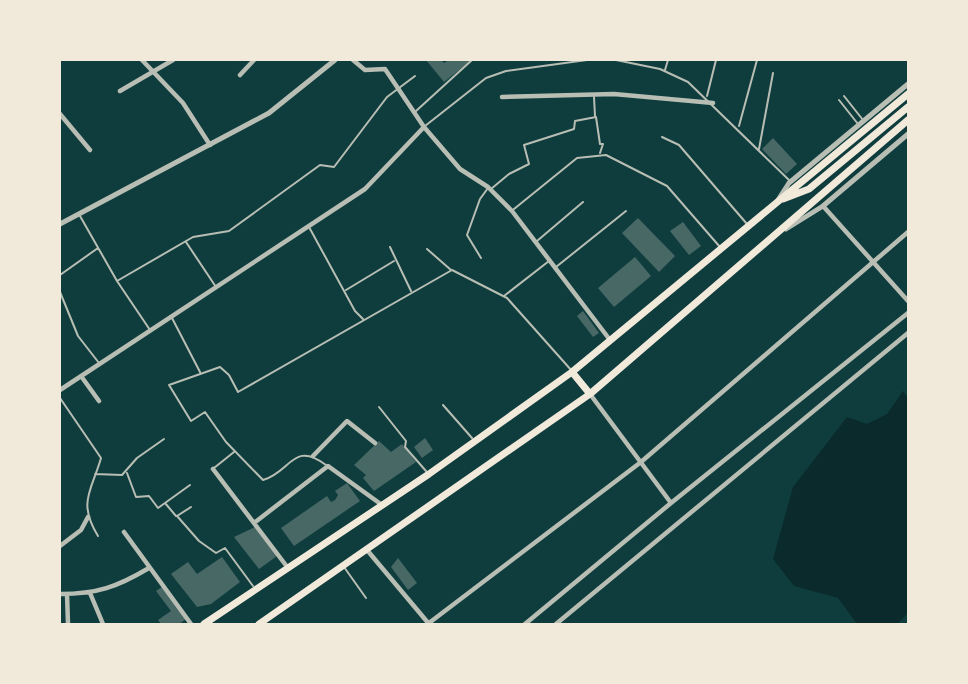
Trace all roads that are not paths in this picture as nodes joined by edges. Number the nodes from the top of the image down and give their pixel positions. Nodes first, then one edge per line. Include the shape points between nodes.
1 (142, 60) edge
2 (173, 60) edge
3 (254, 60) edge
4 (335, 60) edge
5 (353, 60) edge
6 (472, 60) edge
7 (587, 60) edge
8 (616, 60) edge
9 (668, 60) edge
10 (716, 60) edge
11 (757, 60) edge
12 (152, 71) junction
13 (665, 71) junction
14 (773, 73) dead end
15 (240, 75) dead end
16 (415, 76) dead end
17 (908, 84) edge
18 (399, 89) junction
19 (120, 91) dead end
20 (594, 94) junction
21 (908, 94) edge
22 (844, 96) dead end
23 (502, 97) dead end
24 (706, 97) junction
25 (839, 100) dead end
26 (713, 103) junction
27 (908, 107) edge
28 (414, 113) junction
29 (60, 114) edge
30 (596, 117) junction
31 (65, 120) junction
32 (908, 120) edge
33 (861, 123) junction
34 (60, 125) edge
35 (424, 127) junction
36 (738, 128) junction
37 (908, 134) edge
38 (662, 137) dead end
39 (210, 145) junction
40 (90, 150) dead end
41 (759, 150) junction
42 (599, 155) junction
43 (790, 181) junction
44 (489, 188) junction
45 (777, 201) junction
46 (583, 202) dead end
47 (823, 206) junction
48 (512, 211) junction
49 (626, 211) dead end
50 (79, 214) junction
51 (60, 224) edge
52 (748, 225) junction
53 (309, 228) junction
54 (780, 232) junction
55 (908, 232) edge
56 (186, 242) junction
57 (536, 242) junction
58 (390, 247) dead end
59 (98, 248) junction
60 (721, 248) junction
61 (427, 249) dead end
62 (481, 258) dead end
63 (550, 260) junction
64 (394, 261) junction
65 (874, 262) junction
66 (556, 268) junction
67 (452, 270) junction
68 (60, 275) edge
69 (117, 281) junction
70 (216, 288) junction
71 (346, 290) junction
72 (60, 292) edge
73 (412, 292) junction
74 (504, 296) junction
75 (908, 301) edge
76 (908, 313) edge
77 (172, 317) junction
78 (363, 319) junction
79 (151, 331) junction
80 (908, 333) edge
81 (610, 341) junction
82 (100, 364) junction
83 (572, 372) junction
84 (200, 373) junction
85 (81, 376) junction
86 (60, 390) edge
87 (590, 394) junction
88 (60, 398) edge
89 (99, 401) dead end
90 (443, 405) dead end
91 (379, 407) dead end
92 (164, 439) dead end
93 (475, 442) junction
94 (375, 443) dead end
95 (235, 452) junction
96 (313, 456) junction
97 (641, 462) junction
98 (328, 466) junction
99 (213, 469) joint
100 (127, 472) junction
101 (94, 474) junction
102 (429, 474) junction
103 (190, 485) dead end
104 (165, 503) junction
105 (671, 503) junction
106 (382, 505) junction
107 (191, 507) dead end
108 (177, 516) junction
109 (88, 517) junction
110 (254, 523) junction
111 (124, 532) dead end
112 (98, 536) dead end
113 (60, 546) edge
114 (367, 550) junction
115 (343, 566) junction
116 (149, 568) junction
117 (288, 568) junction
118 (256, 590) junction
119 (90, 592) junction
120 (60, 594) edge
121 (67, 594) junction
122 (366, 598) dead end
123 (429, 624) edge
124 (68, 625) edge
125 (103, 625) edge
126 (191, 625) edge
127 (204, 625) edge
128 (259, 625) edge
129 (525, 625) edge
130 (556, 625) edge

1 - 12 street
2 - 12 street
3 - 15 street
4 - 39 street via 269,113
5 - 18 street via 365,70 385,69
6 - 28 lane
7 - 35 lane via 485,78
8 - 13 lane
9 - 13 lane
10 - 24 lane
11 - 36 lane
12 - 19 street
12 - 39 street via 183,103
13 - 24 lane
14 - 41 lane
16 - 18 lane
17 - 33 street
18 - 28 street
18 - 56 lane via 387,97 334,167 320,165 229,231
20 - 23 street
20 - 26 street
20 - 30 lane
21 - 45 main road
22 - 33 lane
24 - 26 lane
25 - 33 lane
26 - 36 lane
27 - 45 main road via 809,189
28 - 35 street
29 - 31 street
30 - 42 lane via 603,144
30 - 44 lane via 575,121 574,130 524,145 529,164
31 - 34 street
31 - 40 street
32 - 54 main road
33 - 43 street
35 - 44 street via 460,169
35 - 53 street via 365,189
36 - 41 lane
37 - 47 street
38 - 52 lane via 679,145
39 - 50 street
41 - 43 lane
42 - 48 lane via 570,162
42 - 60 lane via 619,160 667,186
43 - 45 street
44 - 48 street
44 - 62 lane via 467,235
45 - 52 main road
46 - 57 lane
47 - 54 street
47 - 65 street
48 - 57 street
49 - 66 lane
50 - 51 street
50 - 59 lane
52 - 60 main road
53 - 70 street
53 - 71 lane
54 - 87 main road
55 - 65 street
56 - 69 lane
56 - 70 lane
57 - 63 street
58 - 64 lane
59 - 68 lane
59 - 69 lane
60 - 81 main road
61 - 67 lane
63 - 66 street
63 - 74 lane
64 - 71 lane
64 - 73 lane
65 - 75 street
65 - 97 street
66 - 81 street
67 - 73 lane
67 - 74 lane
69 - 79 lane
70 - 77 street
71 - 78 lane
72 - 82 lane via 78,336
73 - 78 lane
74 - 83 lane
76 - 105 street
77 - 79 street
77 - 84 lane
78 - 84 lane via 238,392 220,368
79 - 82 street
80 - 130 street
81 - 83 main road
82 - 85 street
83 - 87 main road
83 - 93 main road
84 - 95 lane via 169,385 191,421 205,412
85 - 86 street
85 - 89 street
87 - 97 street
87 - 114 main road
88 - 101 lane via 99,453
90 - 93 lane
91 - 102 lane
92 - 100 lane via 137,458
93 - 102 main road
94 - 96 street via 347,421
95 - 96 lane via 264,481 301,455
95 - 99 lane
96 - 98 lane
97 - 105 street
97 - 123 street
98 - 106 street
98 - 110 street
99 - 110 street
100 - 101 lane
100 - 104 lane via 136,497 149,496 158,508
101 - 109 lane via 87,495
102 - 106 main road
103 - 104 lane
104 - 108 lane
105 - 129 street
106 - 117 main road
107 - 108 lane
108 - 118 lane via 216,553 225,548
109 - 112 lane
109 - 113 street via 81,530
110 - 117 street
111 - 116 street
114 - 115 main road
114 - 123 street
115 - 122 lane
115 - 128 main road
116 - 119 street via 118,587
116 - 126 street
117 - 118 main road
118 - 127 main road
119 - 121 street
119 - 125 street
120 - 121 street
121 - 124 street

